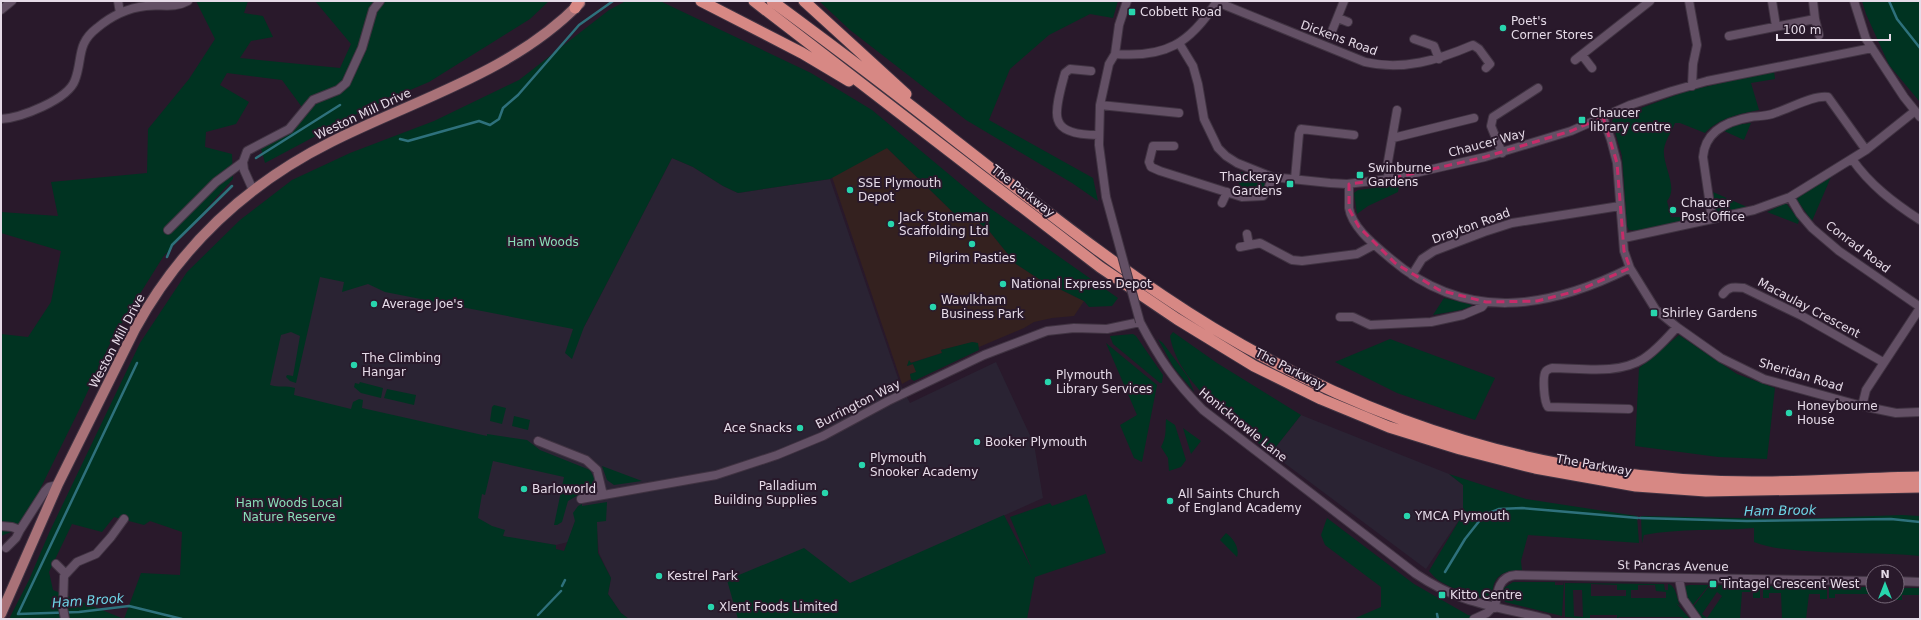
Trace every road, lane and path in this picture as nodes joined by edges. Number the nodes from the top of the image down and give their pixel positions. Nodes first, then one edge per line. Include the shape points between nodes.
1 (12, 1) edge
2 (118, 1) edge
3 (188, 1) edge
4 (380, 1) edge
5 (701, 1) edge
6 (754, 1) edge
7 (772, 1) edge
8 (804, 1) edge
9 (1126, 1) edge
10 (1217, 1) edge
11 (1344, 1) edge
12 (1650, 1) edge
13 (1690, 1) edge
14 (1772, 1) edge
15 (1813, 1) edge
16 (1854, 1) edge
17 (578, 3) edge
18 (1, 10) edge
19 (120, 13) junction
20 (1338, 18) junction
21 (1815, 19) junction
22 (1348, 22) dead end
23 (1776, 26) junction
24 (1819, 35) dead end
25 (1330, 36) dead end
26 (1729, 36) dead end
27 (1414, 39) dead end
28 (1179, 43) junction
29 (1872, 48) junction
30 (1115, 54) junction
31 (1582, 55) junction
32 (1439, 59) junction
33 (1575, 60) dead end
34 (1486, 68) dead end
35 (1592, 68) dead end
36 (1091, 71) dead end
37 (1692, 86) junction
38 (1538, 88) dead end
39 (891, 105) junction
40 (1100, 105) junction
41 (1397, 110) dead end
42 (1179, 113) dead end
43 (1918, 114) edge
44 (1602, 117) junction
45 (1474, 118) dead end
46 (1, 119) edge
47 (1098, 134) junction
48 (1354, 135) dead end
49 (951, 137) junction
50 (1393, 138) junction
51 (1174, 146) dead end
52 (1866, 150) junction
53 (1502, 152) junction
54 (1852, 159) junction
55 (243, 162) junction
56 (1272, 177) junction
57 (1295, 179) junction
58 (1389, 179) junction
59 (1349, 184) junction
60 (253, 190) junction
61 (1226, 192) junction
62 (1790, 197) junction
63 (1222, 203) dead end
64 (1620, 206) junction
65 (1712, 219) junction
66 (1920, 220) edge
67 (168, 230) dead end
68 (1247, 234) dead end
69 (1624, 238) junction
70 (1249, 245) junction
71 (1374, 245) junction
72 (1240, 247) dead end
73 (1630, 268) junction
74 (1412, 275) junction
75 (1723, 294) dead end
76 (1486, 302) junction
77 (1920, 307) edge
78 (1340, 317) dead end
79 (1140, 322) junction
80 (1677, 327) junction
81 (1883, 362) junction
82 (1862, 406) junction
83 (1629, 410) dead end
84 (1920, 412) edge
85 (538, 441) dead end
86 (1920, 477) edge
87 (57, 485) junction
88 (1920, 487) edge
89 (603, 495) junction
90 (581, 498) dead end
91 (124, 519) dead end
92 (1, 526) edge
93 (20, 530) junction
94 (6, 548) dead end
95 (56, 564) dead end
96 (66, 574) junction
97 (1679, 579) junction
98 (1865, 581) edge
99 (1905, 581) edge
100 (1920, 582) edge
101 (1493, 608) junction
102 (1, 614) edge
103 (64, 618) edge
104 (1474, 619) edge
105 (1548, 619) edge
106 (1697, 619) edge

1 - 18 street
2 - 19 street
3 - 19 street via 176,6 146,6
4 - 55 street via 373,10 362,48 346,83 338,90 313,100 289,129 247,151
5 - 39 highway via 802,53
6 - 39 highway, The Parkway
7 - 49 highway, The Parkway
8 - 49 highway
9 - 30 street, Honicknowle Lane
10 - 28 street via 1196,30
10 - 32 street, Dickens Road via 1359,60 1382,66 1418,64
11 - 20 street
12 - 31 street
13 - 37 street via 1697,45
14 - 23 street
15 - 21 street
16 - 29 street via 1866,39
17 - 60 main road, Weston Mill Drive via 517,54 454,87 296,160
19 - 46 street via 97,27 87,37 81,50 75,81 70,89 38,108
20 - 22 street
20 - 25 street
21 - 23 street
21 - 24 street
23 - 26 street
27 - 32 street via 1434,46
28 - 30 street via 1151,54
28 - 56 street, Chaucer Way via 1193,66 1204,119 1218,148 1237,163
29 - 37 street, Chaucer Way
29 - 43 street
30 - 40 street, Honicknowle Lane via 1109,64
31 - 33 street
31 - 35 street
32 - 34 street, Dickens Road via 1473,45 1490,64
36 - 47 street via 1070,68 1065,73 1057,114 1061,125 1076,132
37 - 44 street, Chaucer Way via 1630,105
38 - 53 street via 1493,117 1491,126
39 - 88 highway, The Parkway via 1100,267 1177,319 1254,366 1321,399 1389,428 1535,468 1636,486 1706,491
40 - 42 street
40 - 47 street, Honicknowle Lane
41 - 50 street
43 - 52 street
44 - 53 street, Chaucer Way via 1571,131
44 - 64 street, Sheridan Road via 1616,163
45 - 50 street
47 - 79 street, Honicknowle Lane, bridge via 1106,197
48 - 57 street via 1301,129
49 - 86 highway, The Parkway via 1087,242 1212,328 1334,393 1395,417 1513,454 1557,464 1639,476 1694,481 1750,482
50 - 58 street via 1387,166
51 - 61 street via 1153,146 1149,162 1151,167
52 - 54 street
52 - 65 street via 1828,97 1816,96 1773,114 1734,120 1712,134 1704,150
53 - 58 street, Chaucer Way
54 - 62 street
54 - 66 street via 1863,175 1892,201
55 - 60 street
55 - 67 street via 216,182
56 - 57 street, Chaucer Way
56 - 61 street via 1263,196 1242,197
57 - 59 street, Chaucer Way
58 - 59 street, Chaucer Way
59 - 71 street via 1349,209 1353,219
60 - 87 main road, Weston Mill Drive via 221,216 199,239 147,308
61 - 63 street
62 - 65 street via 1754,210
62 - 77 street, Conrad Road via 1812,228
64 - 69 street, Sheridan Road
64 - 74 street, Drayton Road via 1512,223 1484,232 1434,251 1422,259
65 - 69 street
68 - 70 street
69 - 73 street, Sheridan Road via 1624,250
70 - 71 street via 1260,243 1292,260 1302,261 1357,254
70 - 72 street
71 - 74 street
73 - 76 street via 1577,291 1536,301
73 - 80 street, Sheridan Road via 1656,310
74 - 76 street via 1439,290
75 - 81 street, Macaulay Crescent via 1735,286 1744,288 1802,316
76 - 78 street via 1482,307 1463,315 1431,322 1370,325 1353,317
77 - 81 street
79 - 89 street, Burrington Way via 1107,329 1074,328 1047,331 984,355 888,401 823,436 783,452 725,473
79 - 101 street, Honicknowle Lane via 1174,379 1203,410 1416,574 1450,594
80 - 82 street, Sheridan Road via 1721,358 1764,379
80 - 83 street via 1662,344 1643,359 1626,366 1552,368 1545,375 1544,398 1548,407
81 - 82 street via 1866,390
82 - 84 street, Sheridan Road via 1896,413
85 - 89 street via 586,460 598,470
87 - 93 street via 45,491
87 - 102 main road, Weston Mill Drive
89 - 90 street, Burrington Way
91 - 96 street via 96,554 77,562
92 - 93 street
93 - 94 street
95 - 96 street
96 - 103 street via 63,585
97 - 98 street, St Pancras Avenue
97 - 101 street, St Pancras Avenue via 1511,575 1500,583
97 - 106 street via 1683,599
99 - 100 street
101 - 104 street
101 - 105 street, Honicknowle Lane

